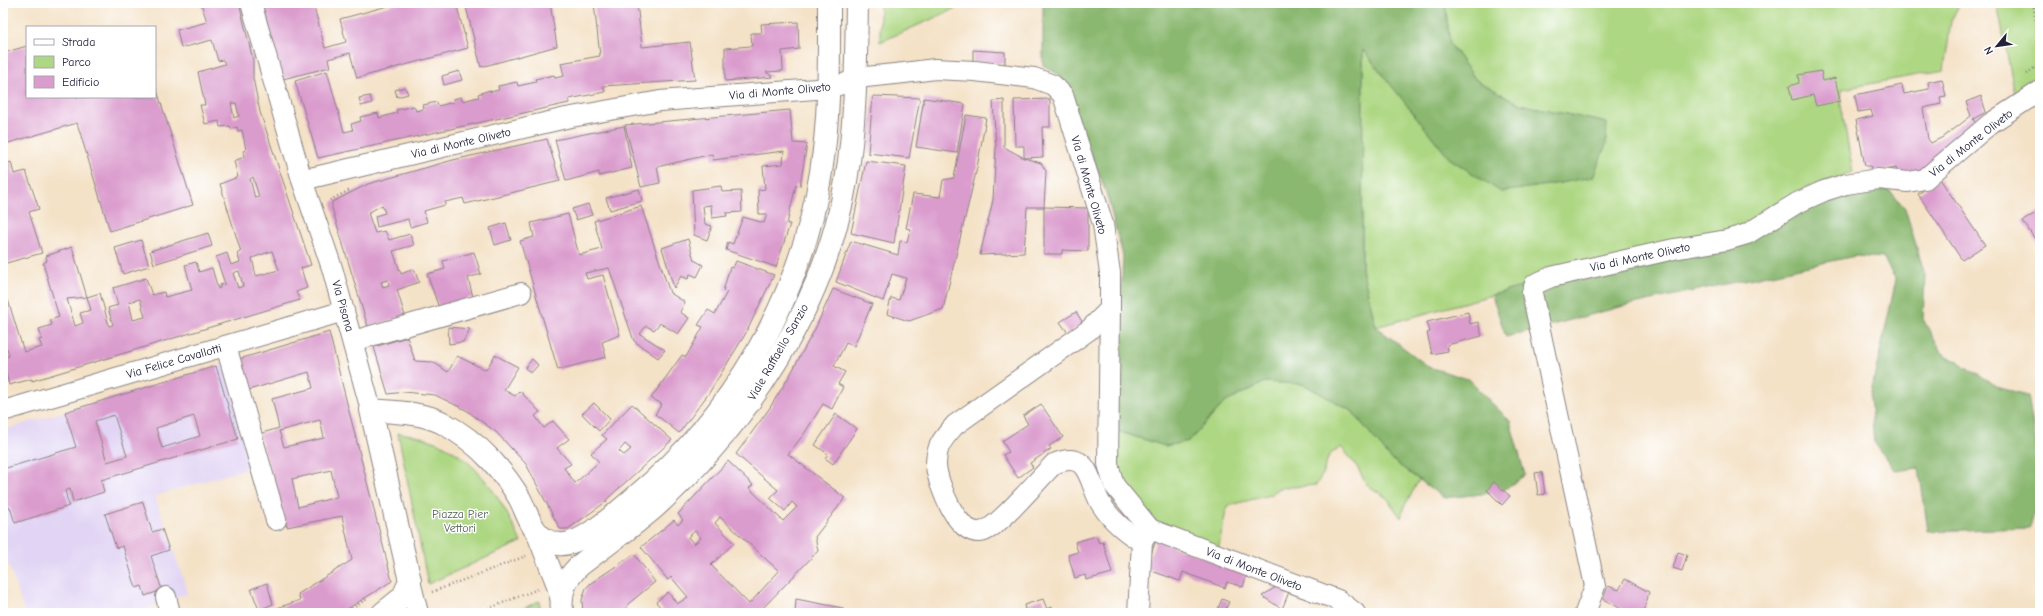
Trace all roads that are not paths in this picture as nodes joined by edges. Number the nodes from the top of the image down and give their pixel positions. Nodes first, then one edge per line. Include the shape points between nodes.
1 (251, 3) edge
2 (829, 3) edge
3 (857, 3) edge
4 (856, 80) junction
5 (829, 88) junction
6 (2040, 91) edge
7 (302, 180) junction
8 (521, 292) dead end
9 (1110, 309) junction
10 (344, 311) junction
11 (353, 341) junction
12 (226, 346) junction
13 (371, 410) junction
14 (3, 411) edge
15 (276, 520) dead end
16 (535, 529) junction
17 (1146, 536) junction
18 (410, 581) junction
19 (554, 602) edge
20 (383, 613) edge
21 (418, 613) edge
22 (1138, 613) edge
23 (1355, 613) edge
24 (1585, 613) edge

1 - 7 street, Via Pisana
2 - 5 main road, Viale Raffaello Sanzio
3 - 4 main road, Viale Raffaello Sanzio
4 - 5 street, Via di Monte Oliveto
4 - 9 street, Via di Monte Oliveto via 935,69 1034,78 1053,85 1063,95 1103,224 1110,273
4 - 19 main road, Viale Raffaello Sanzio via 853,131 846,182 836,226 820,272 787,340 755,394 699,463 654,507 573,572
5 - 7 street, Via di Monte Oliveto via 660,101 566,118
5 - 16 main road, Viale Raffaello Sanzio via 821,173 801,257 766,334 734,389 682,454 650,485 600,525 575,541 560,544 546,540
6 - 24 street, Via di Monte Oliveto via 1991,123 1925,179 1908,182 1878,179 1846,184 1803,200 1746,234 1551,277 1535,284 1532,293 1595,586
7 - 10 street, Via Pisana
8 - 11 street
9 - 17 street, Via di Monte Oliveto via 1108,464 1114,485
9 - 17 street, Via di Monte Oliveto via 1089,330 955,426 944,437 939,447 936,465 942,487 956,517 966,528 978,532 993,526 1054,464 1068,458 1082,465 1090,476 1102,506 1122,528
10 - 11 street, Via Pisana
10 - 12 street, Via Felice Cavallotti
11 - 13 street, Via Pisana
12 - 14 street, Via Felice Cavallotti
12 - 15 street
13 - 16 main road via 425,416 453,429 490,458 519,497
13 - 18 main road, Via Pisana
16 - 19 street via 554,576
17 - 22 street
17 - 23 street, Via di Monte Oliveto via 1338,600
18 - 20 main road via 403,597
18 - 21 street, Via Pisana

